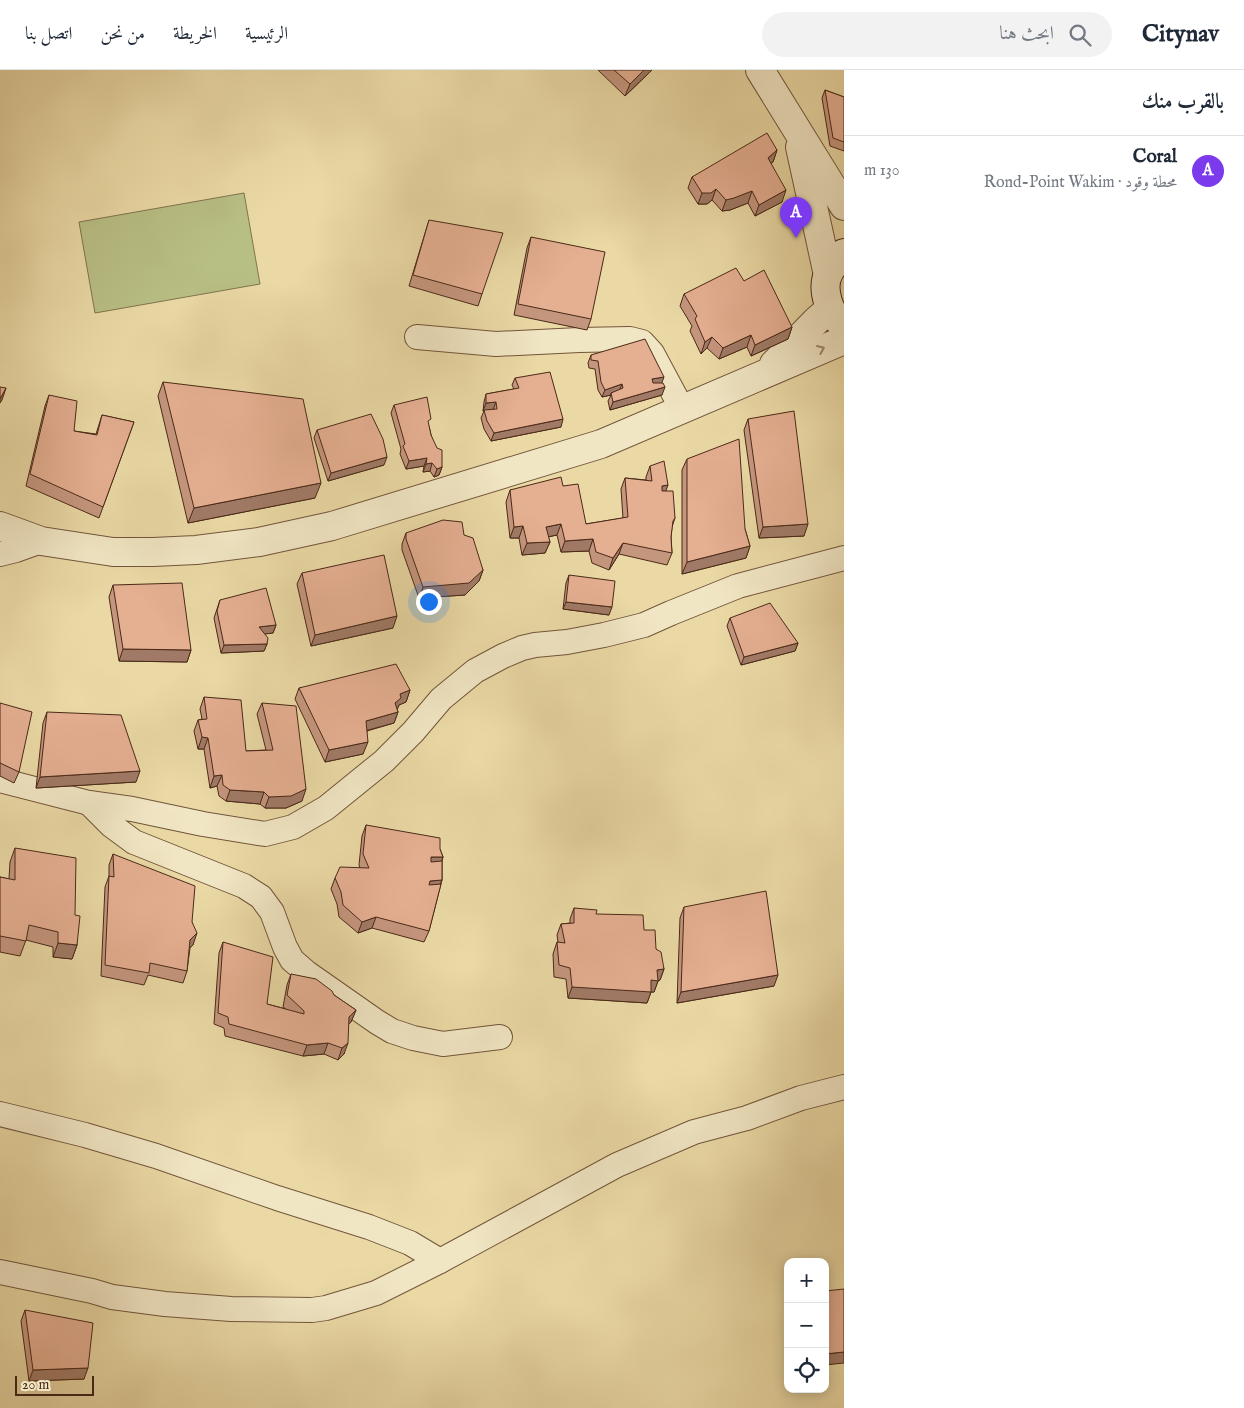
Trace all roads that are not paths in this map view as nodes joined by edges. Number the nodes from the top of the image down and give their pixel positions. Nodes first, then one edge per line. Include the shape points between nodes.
1 (760, 70) edge
2 (796, 128) junction
3 (844, 206) edge
4 (844, 253) edge
5 (828, 275) junction
6 (837, 317) edge
7 (417, 337) dead end
8 (844, 340) edge
9 (766, 373) junction
10 (682, 409) junction
11 (0, 526) edge
12 (41, 541) junction
13 (0, 554) edge
14 (838, 565) edge
15 (0, 780) edge
16 (89, 803) junction
17 (500, 1037) dead end
18 (844, 1087) edge
19 (0, 1114) edge
20 (440, 1261) junction
21 (0, 1272) edge

1 - 2 street
2 - 3 street
2 - 5 street
4 - 5 street
5 - 6 street via 826,290
6 - 9 street via 817,320
7 - 10 street via 496,344 630,339 642,342 652,353
9 -> 8 street
9 - 10 street
10 - 12 street via 601,444 332,526 259,542 196,550 113,552
11 - 12 street
12 - 13 street
14 - 16 street via 738,586 644,625 594,637 535,644 503,656 475,671 441,699 384,761 326,808 294,828 265,834
15 - 16 street
16 - 17 street via 110,825 134,842 244,886 261,897 272,912 292,960 392,1031 443,1044
18 - 20 street via 694,1132 617,1165
19 - 20 street via 156,1156 369,1227 410,1243
20 - 21 street via 376,1293 312,1310 166,1304 112,1297

